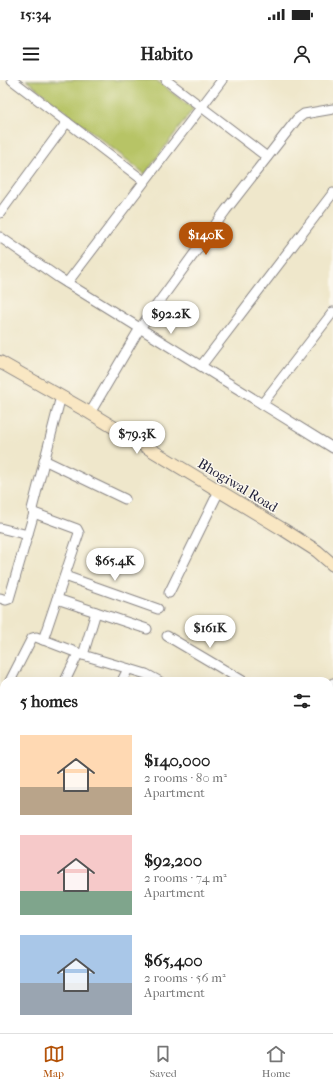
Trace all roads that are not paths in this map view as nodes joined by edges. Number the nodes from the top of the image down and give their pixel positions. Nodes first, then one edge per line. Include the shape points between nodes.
1 (12, 80) edge
2 (166, 80) edge
3 (222, 80) edge
4 (201, 107) junction
5 (333, 109) edge
6 (67, 122) junction
7 (267, 157) junction
8 (144, 181) junction
9 (333, 193) edge
10 (0, 213) edge
11 (0, 237) edge
12 (67, 282) junction
13 (333, 312) edge
14 (140, 328) junction
15 (0, 362) edge
16 (201, 366) junction
17 (61, 396) junction
18 (262, 404) junction
19 (90, 413) junction
20 (333, 448) edge
21 (44, 460) junction
22 (219, 491) junction
23 (125, 499) dead end
24 (34, 513) junction
25 (0, 528) edge
26 (28, 535) junction
27 (333, 565) edge
28 (65, 576) junction
29 (169, 593) dead end
30 (0, 598) edge
31 (57, 599) junction
32 (158, 609) dead end
33 (96, 612) junction
34 (147, 629) dead end
35 (167, 636) dead end
36 (43, 640) junction
37 (80, 654) junction
38 (128, 669) junction
39 (12, 677) edge
40 (67, 677) edge
41 (124, 677) edge
42 (152, 677) edge
43 (236, 677) edge

1 - 6 street
2 - 4 street
3 - 4 street
4 - 7 street
4 - 8 street
5 - 7 street via 304,114 297,119
6 - 8 street
6 - 10 street
7 - 14 street
8 - 12 street
9 - 16 street
11 - 12 street
12 - 14 street
13 - 18 street
14 - 16 street
14 - 19 street
15 - 17 main road, Bhogiwal Road
16 - 18 street
17 - 19 main road, Bhogiwal Road
17 - 21 street
18 - 20 street
19 - 22 main road, Bhogiwal Road
21 - 23 street
21 - 24 street via 32,509
22 - 27 main road, Bhogiwal Road via 317,552
22 - 29 street
24 - 26 street
24 - 28 street via 79,531
25 - 26 street
26 - 30 street via 9,599
28 - 31 street
28 - 32 street
31 - 33 street
31 - 36 street
33 - 34 street
33 - 37 street
35 - 43 street
36 - 37 street
36 - 39 street via 36,637 30,640
37 - 38 street
37 - 40 street
38 - 41 street
38 - 42 street

